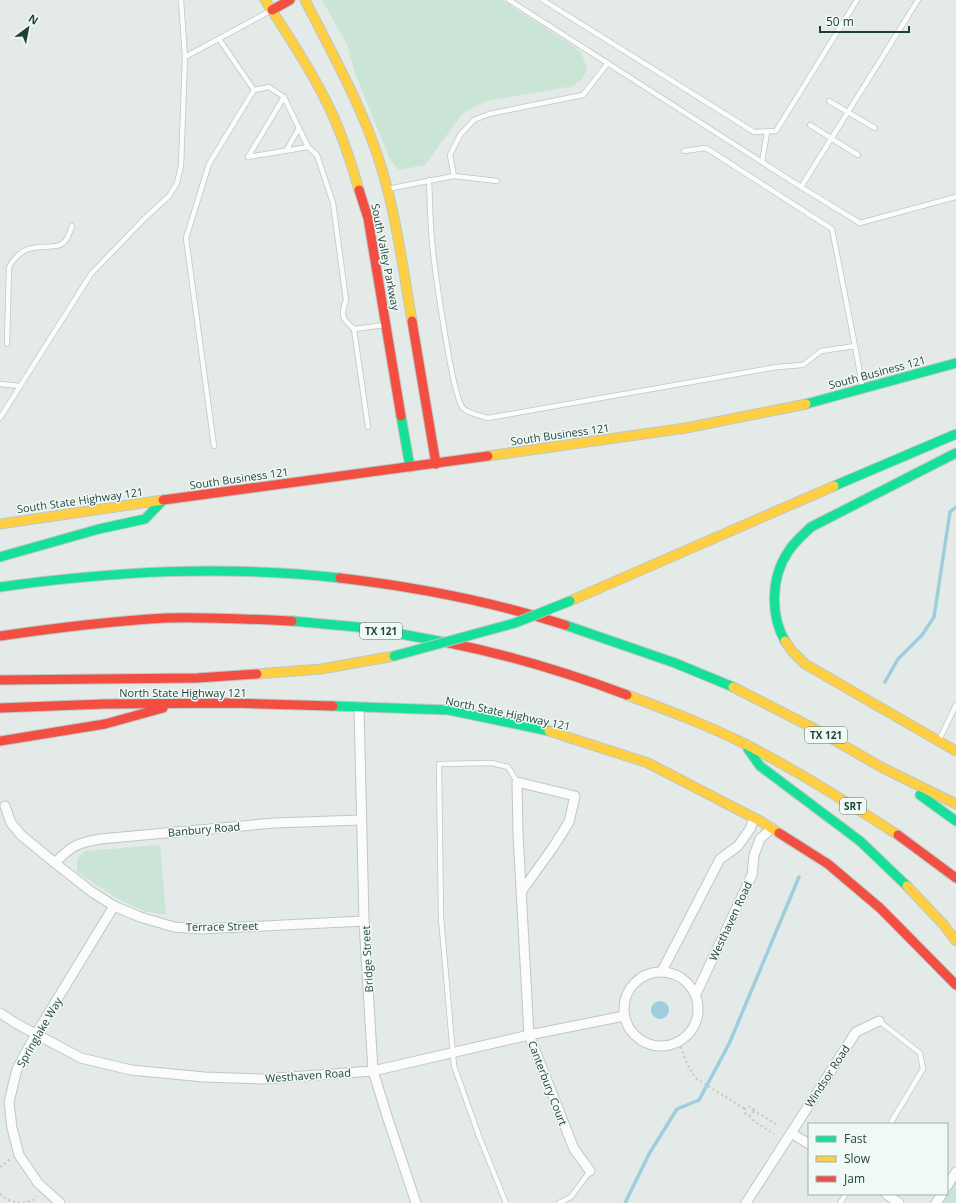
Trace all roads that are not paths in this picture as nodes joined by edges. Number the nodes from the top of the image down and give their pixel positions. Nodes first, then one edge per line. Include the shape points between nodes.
1 (182, 0) edge
2 (265, 0) edge
3 (290, 0) edge
4 (305, 0) edge
5 (509, 0) edge
6 (543, 0) edge
7 (857, 0) edge
8 (918, 0) edge
9 (272, 10) junction
10 (219, 39) junction
11 (185, 57) junction
12 (608, 63) junction
13 (254, 90) junction
14 (284, 97) junction
15 (830, 100) dead end
16 (848, 112) junction
17 (810, 125) dead end
18 (299, 128) junction
19 (875, 128) dead end
20 (767, 132) junction
21 (832, 138) junction
22 (308, 147) junction
23 (286, 151) junction
24 (684, 151) dead end
25 (858, 155) dead end
26 (762, 162) junction
27 (454, 176) junction
28 (429, 180) junction
29 (497, 181) dead end
30 (801, 187) junction
31 (387, 189) junction
32 (956, 198) edge
33 (72, 226) dead end
34 (386, 324) junction
35 (354, 329) junction
36 (7, 344) dead end
37 (855, 346) junction
38 (956, 363) edge
39 (0, 384) edge
40 (20, 386) junction
41 (863, 388) junction
42 (0, 418) edge
43 (368, 427) dead end
44 (956, 434) edge
45 (214, 446) dead end
46 (956, 453) edge
47 (436, 464) junction
48 (410, 467) junction
49 (163, 500) junction
50 (0, 524) edge
51 (0, 557) edge
52 (0, 587) edge
53 (0, 636) edge
54 (0, 680) edge
55 (180, 704) junction
56 (956, 705) edge
57 (359, 707) junction
58 (0, 708) edge
59 (0, 741) edge
60 (939, 741) junction
61 (744, 744) junction
62 (956, 751) edge
63 (871, 762) junction
64 (517, 782) junction
65 (956, 804) edge
66 (5, 806) dead end
67 (754, 818) junction
68 (361, 820) junction
69 (956, 820) edge
70 (772, 828) junction
71 (55, 863) junction
72 (956, 878) edge
73 (522, 892) junction
74 (114, 906) junction
75 (364, 921) junction
76 (956, 941) edge
77 (662, 971) junction
78 (956, 985) edge
79 (696, 994) junction
80 (0, 1013) edge
81 (624, 1016) junction
82 (879, 1021) joint
83 (36, 1034) junction
84 (530, 1035) junction
85 (452, 1053) junction
86 (373, 1071) junction
87 (891, 1123) edge
88 (791, 1132) junction
89 (808, 1143) edge
90 (590, 1171) joint
91 (956, 1172) edge
92 (948, 1184) edge
93 (887, 1195) edge
94 (60, 1203) edge
95 (416, 1203) edge
96 (506, 1203) edge
97 (559, 1203) edge
98 (746, 1203) edge
99 (899, 1203) edge

1 - 11 lane
2 - 9 main road, South Valley Parkway
3 - 9 main road
4 - 31 main road, South Valley Parkway via 355,99 380,163
5 - 12 lane
6 - 20 lane via 754,132
7 - 20 lane via 776,131
8 - 16 lane
9 - 10 lane
9 - 34 main road, South Valley Parkway via 329,107 349,155 368,218
10 - 11 lane
10 - 13 lane
11 - 40 lane via 181,166 177,183 168,196 91,274
12 - 26 lane
12 - 27 lane via 583,95 489,114 474,120 460,135 450,155
13 - 14 lane via 269,87
13 - 45 lane via 209,164 186,238
14 - 18 lane
14 - 23 lane via 248,157
15 - 16 lane
16 - 19 lane
16 - 21 lane
17 - 21 lane
18 - 22 lane
18 - 23 lane
20 - 26 lane
21 - 25 lane
21 - 30 lane
22 - 23 lane
22 - 35 lane via 317,155 333,203 346,300 342,311 344,321
24 - 37 lane via 706,148 832,229
26 - 30 lane
27 - 28 lane
27 - 29 lane
28 - 31 lane
28 - 37 lane via 432,241 448,348 457,396 462,407 471,414 488,418 776,367 803,365 821,351
30 - 32 lane via 860,223
31 - 47 main road, South Valley Parkway via 396,226
33 - 36 lane via 65,242 30,248 14,257 9,267
34 - 35 lane
34 - 48 main road, South Valley Parkway
35 - 43 lane
37 - 41 lane
38 - 41 main road, South Business 121
39 - 40 lane
40 - 42 lane
41 - 47 main road, South Business 121 via 809,403 686,428
44 - 54 main road, bridge via 570,602 515,623 394,656 321,669 197,678
46 - 60 main road via 811,527 795,542 783,561 775,585 774,607 778,627 789,648 805,664
47 - 48 main road, South Business 121
48 - 49 main road, South Business 121
49 - 50 main road, South State Highway 121
49 - 51 main road via 145,519
52 - 63 main road, TX 121 via 127,573 256,572 386,584 455,596 516,610 651,654 722,682 779,710
53 - 61 main road, TX 121 via 68,626 221,618 350,626 414,635 540,664 661,707
55 - 57 main road, North State Highway 121
55 - 58 main road, North State Highway 121
55 - 59 main road via 105,724
56 - 60 lane
57 - 67 main road, North State Highway 121 via 449,710 552,732 648,763
57 - 68 street, Bridge Street
60 - 62 main road
61 - 72 main road, SRT via 826,788 879,822
61 - 76 main road via 760,766 860,842 903,881
63 - 65 main road
63 - 69 main road
64 - 73 street, Canterbury Court
64 - 73 street via 575,796 569,822
64 - 85 lane via 508,767 492,763 439,764 441,918
66 - 71 street, Terrace Street via 11,823 21,835
67 - 70 main road, North State Highway 121
67 - 77 street via 738,846 720,859
68 - 71 street, Banbury Road via 274,823 100,839 83,842 67,850
68 - 75 street, Bridge Street
70 - 78 main road, North State Highway 121 via 828,864 880,908
70 - 79 street, Westhaven Road via 760,839 754,855 752,875
71 - 74 street, Terrace Street
73 - 84 street, Canterbury Court
74 - 75 street, Terrace Street via 174,927
74 - 83 street, Springlake Way
75 - 86 street, Bridge Street
77 - 79 street via 676,974 688,982
77 - 81 street via 645,975 632,985 624,1000
79 - 81 street via 699,1009 695,1025 686,1038 672,1045 657,1047 642,1042 630,1031
80 - 83 street, Westhaven Road
81 - 84 street, Westhaven Road
82 - 87 lane via 920,1053 923,1069
82 - 88 street, Windsor Road via 856,1032
83 - 86 street, Westhaven Road via 81,1058 131,1070 204,1077 263,1079
83 - 94 street, Springlake Way via 17,1069 9,1102 12,1128 19,1155 38,1183
84 - 85 street, Westhaven Road
84 - 90 street, Canterbury Court via 574,1149
85 - 86 street, Westhaven Road
85 - 96 lane via 454,1066 479,1136
86 - 95 street, Bridge Street
88 - 89 street
88 - 98 street, Windsor Road
90 - 97 lane via 571,1197
91 - 92 street
93 - 99 street

